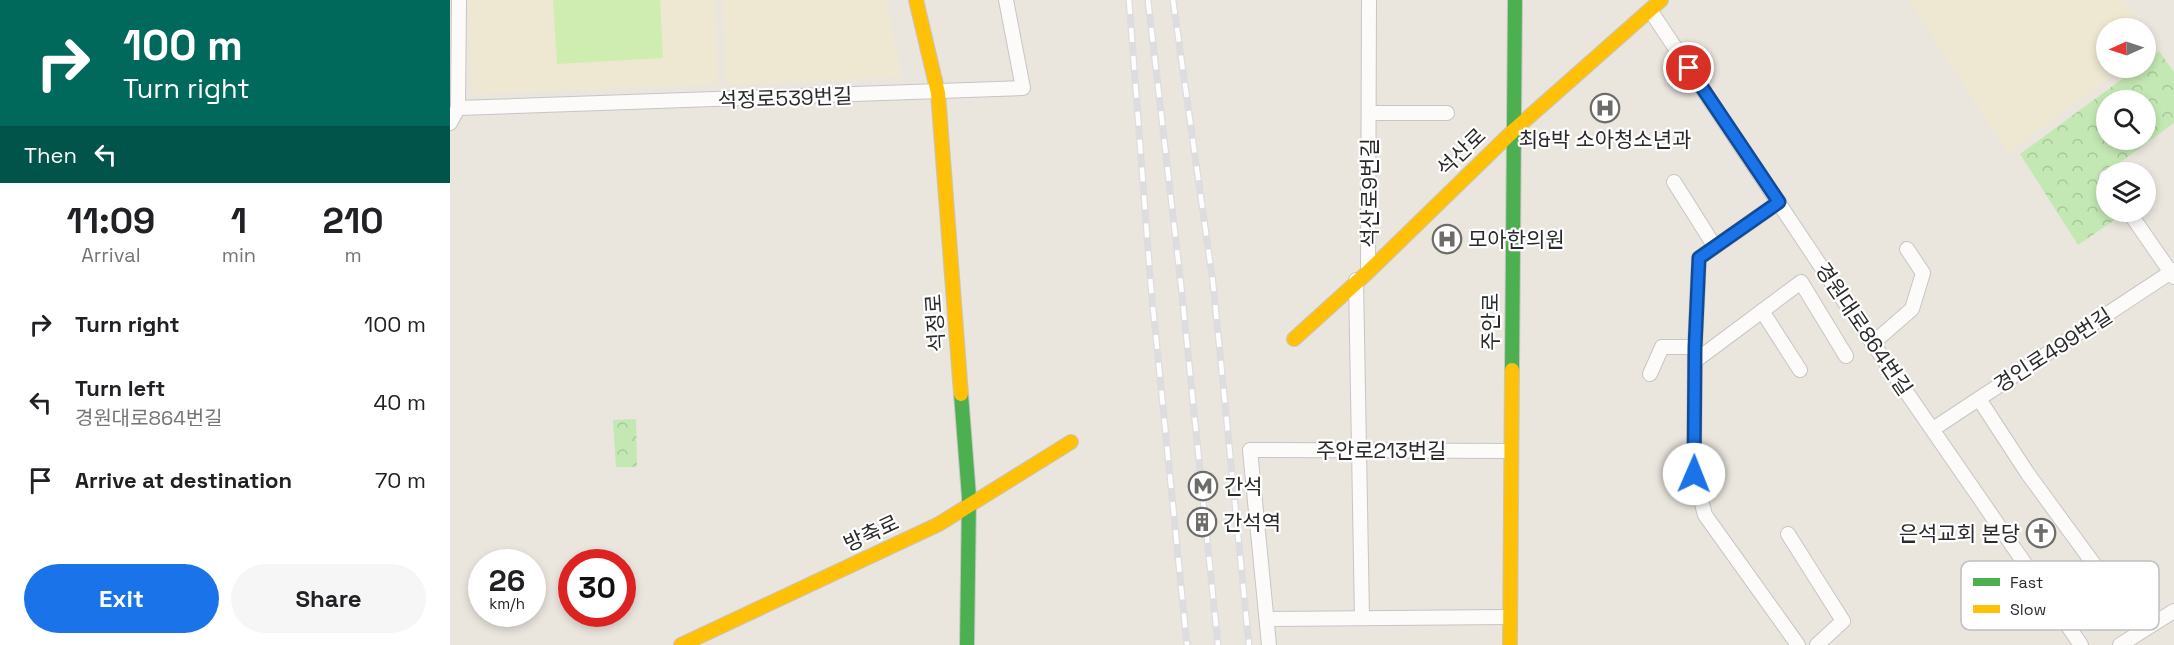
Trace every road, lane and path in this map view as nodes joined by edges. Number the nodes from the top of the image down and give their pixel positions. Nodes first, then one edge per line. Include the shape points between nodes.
1 (459, 0) edge
2 (916, 0) edge
3 (1006, 0) edge
4 (1369, 0) edge
5 (1515, 0) edge
6 (1661, 0) edge
7 (1650, 10) junction
8 (938, 93) junction
9 (458, 108) junction
10 (1369, 113) junction
11 (1447, 113) dead end
12 (450, 123) edge
13 (1513, 131) junction
14 (1674, 182) dead end
15 (1779, 202) junction
16 (2136, 222) edge
17 (1715, 247) junction
18 (1907, 249) dead end
19 (2173, 273) edge
20 (1362, 276) junction
21 (1762, 311) junction
22 (1294, 339) dead end
23 (1873, 343) junction
24 (1695, 347) junction
25 (1846, 356) dead end
26 (1695, 361) junction
27 (1800, 370) dead end
28 (1650, 374) dead end
29 (1979, 399) junction
30 (1933, 429) junction
31 (1071, 442) dead end
32 (1360, 450) junction
33 (1511, 451) junction
34 (969, 507) junction
35 (1788, 534) dead end
36 (2023, 561) edge
37 (2092, 561) edge
38 (2174, 611) edge
39 (1509, 613) junction
40 (1362, 618) junction
41 (1267, 619) junction
42 (2159, 620) edge
43 (2071, 630) edge
44 (2142, 630) edge
45 (681, 645) edge
46 (968, 645) edge
47 (1269, 645) edge
48 (1500, 645) edge
49 (1509, 645) edge
50 (1524, 645) edge
51 (1798, 645) edge
52 (1817, 645) edge
53 (2081, 645) edge
54 (2120, 645) edge

1 - 9 street
2 - 8 main road, 석정로
3 - 8 street, 석정로539번길 via 1023,88
4 - 10 street, 석산로9번길
5 - 13 main road, 주안로
6 - 7 main road, 석산로
7 - 13 main road, 석산로
7 - 15 street, 경원대로864번길
8 - 9 street, 석정로539번길
8 - 34 main road, 석정로
9 - 12 street
10 - 11 street, 석산로9번길
10 - 20 street, 석산로9번길
13 - 20 main road, 석산로
13 - 33 main road, 주안로
14 - 17 street
15 - 17 street
15 - 23 street, 경원대로864번길
16 - 19 street
17 - 24 street via 1699,258
18 - 23 street via 1923,273 1912,309
19 - 29 street, 경인로499번길
20 - 22 main road, 석산로
20 - 32 street, 석산로9번길
21 - 25 street via 1801,282
21 - 26 street
21 - 27 street
23 - 30 street, 경원대로864번길
24 - 26 street
24 - 28 street via 1662,347
26 - 51 street via 1694,474 1705,515 1756,577
29 - 30 street, 경인로499번길
29 - 37 street
30 - 36 street, 경원대로864번길
31 - 34 main road, 방축로
32 - 33 street, 주안로213번길
32 - 40 street, 석산로9번길
32 - 41 street, 주안로213번길 via 1251,450
33 - 39 main road, 주안로
34 - 45 main road, 방축로
34 - 46 main road, 석정로
35 - 52 street via 1843,621
38 - 42 street
39 - 40 street
39 - 48 main road
39 - 49 main road, 주안로
39 - 50 main road
40 - 41 street
41 - 47 street
43 - 53 street, 경원대로864번길
44 - 54 street

